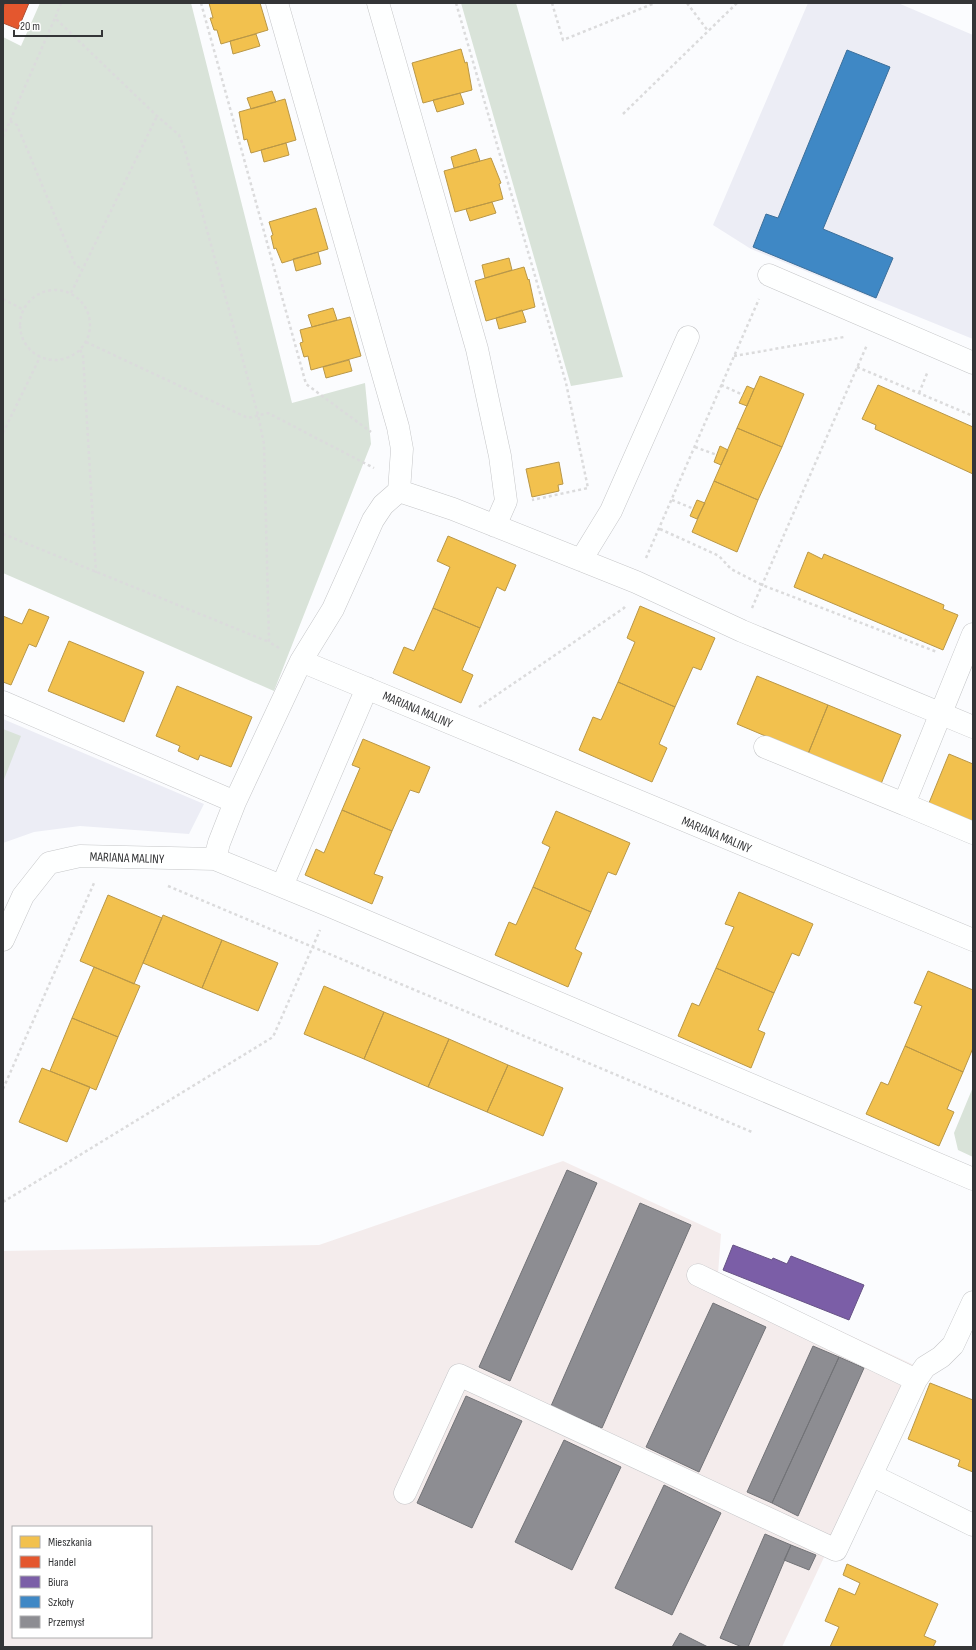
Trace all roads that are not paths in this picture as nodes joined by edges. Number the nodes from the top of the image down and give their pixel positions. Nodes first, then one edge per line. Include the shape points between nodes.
1 (277, 3) edge
2 (378, 3) edge
3 (769, 275) road end
4 (688, 338) dead end
5 (973, 363) edge
6 (399, 491) junction
7 (494, 526) junction
8 (581, 560) junction
9 (973, 634) edge
10 (301, 661) junction
11 (367, 688) junction
12 (3, 702) edge
13 (941, 714) junction
14 (973, 727) edge
15 (765, 747) dead end
16 (234, 802) junction
17 (904, 804) junction
18 (973, 833) edge
19 (215, 860) junction
20 (282, 886) junction
21 (3, 940) edge
22 (973, 940) edge
23 (973, 1179) edge
24 (698, 1275) dead end
25 (973, 1302) edge
26 (916, 1380) junction
27 (871, 1475) junction
28 (405, 1493) dead end
29 (973, 1525) edge

1 - 6 street via 398,427 402,449
2 - 7 street via 477,349 500,456 506,501
3 - 5 street
4 - 8 street via 611,511
6 - 7 street
6 - 10 street via 383,505 373,520 333,609
7 - 8 street
8 - 13 street
9 - 13 street
10 - 11 street, MARIANA MALINY
10 - 16 street
11 - 20 street
11 - 22 street, MARIANA MALINY
12 - 16 street
13 - 14 street
13 - 17 street
15 - 17 street
16 - 19 street
17 - 18 street
19 - 20 street, MARIANA MALINY
19 - 21 street, MARIANA MALINY via 80,856 49,863 23,896
20 - 23 street, MARIANA MALINY
24 - 26 street
25 - 26 street via 954,1344 926,1367
26 - 27 street
27 - 28 street via 836,1550 459,1375
27 - 29 street

